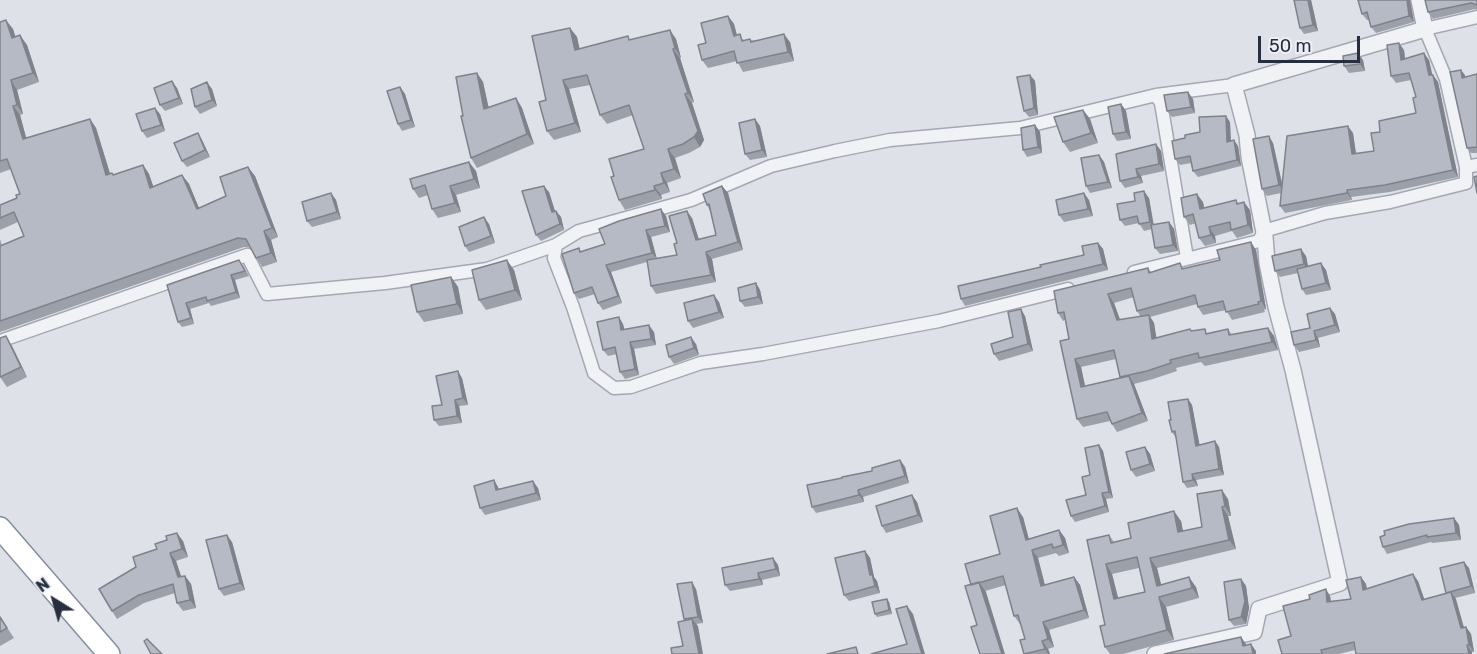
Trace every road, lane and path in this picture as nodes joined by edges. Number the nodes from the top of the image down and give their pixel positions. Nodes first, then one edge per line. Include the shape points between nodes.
1 (1419, 0) edge
2 (1477, 17) edge
3 (1425, 29) junction
4 (1234, 85) junction
5 (1156, 95) junction
6 (1472, 166) edge
7 (1264, 231) junction
8 (556, 245) junction
9 (1187, 258) junction
10 (1118, 276) edge
11 (1084, 285) edge
12 (0, 341) edge
13 (0, 528) edge
14 (109, 654) edge
15 (1155, 654) edge

1 - 3 street
2 - 3 street
3 - 4 street
3 - 6 street via 1446,79
4 - 5 street
4 - 7 street
5 - 8 street via 1020,128 890,140 782,164 691,200 579,231
5 - 9 street via 1161,103
6 - 7 street via 1466,183 1325,213
7 - 9 street via 1259,241
7 - 15 street via 1276,307 1340,583 1259,609 1254,632
8 - 11 street via 554,258 594,373 614,388 631,387 701,363 939,321
8 - 12 street via 487,269 267,294 247,255
9 - 10 street
13 - 14 highway

